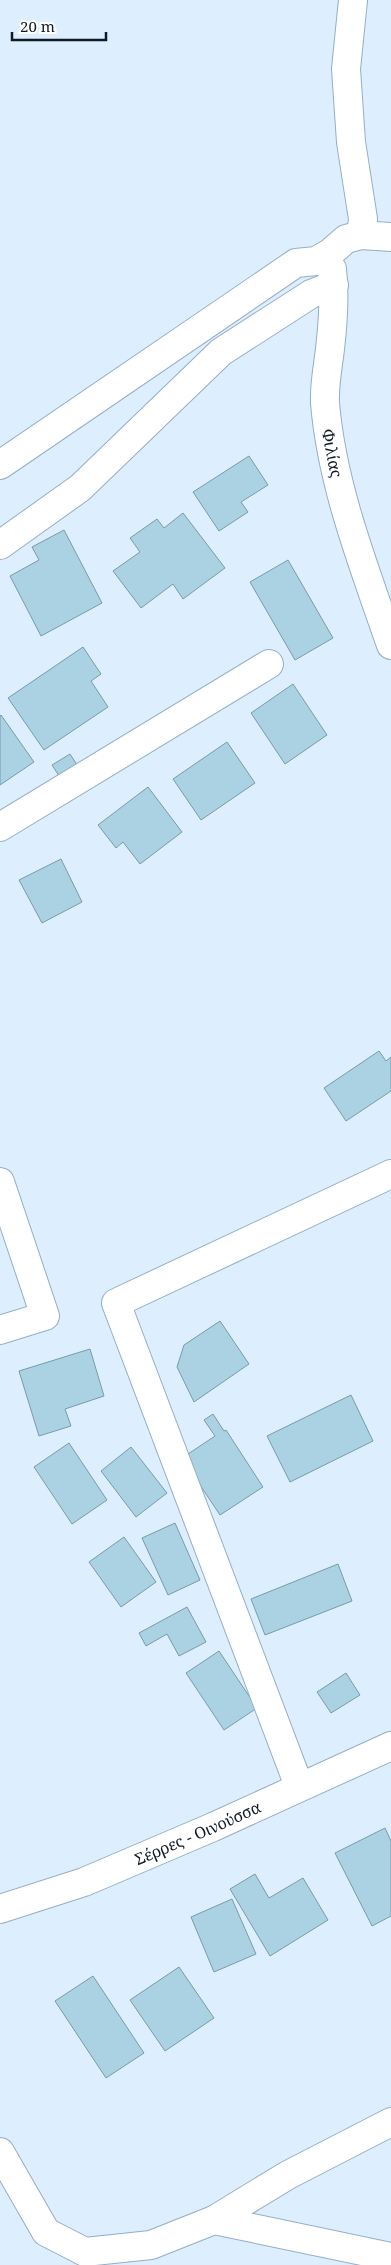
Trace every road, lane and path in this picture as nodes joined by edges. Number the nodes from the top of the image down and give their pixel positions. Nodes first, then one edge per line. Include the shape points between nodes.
1 (353, 0) edge
2 (361, 235) junction
3 (391, 237) edge
4 (330, 253) junction
5 (334, 285) junction
6 (0, 465) edge
7 (0, 545) edge
8 (391, 645) edge
9 (269, 664) dead end
10 (0, 827) edge
11 (391, 1174) edge
12 (0, 1182) edge
13 (0, 1330) edge
14 (391, 1746) edge
15 (299, 1786) junction
16 (0, 1909) edge
17 (391, 2122) edge
18 (0, 2152) edge
19 (214, 2220) junction
20 (391, 2257) edge

1 - 2 street via 346,69 351,142 363,219
2 - 3 street
2 - 4 street via 346,239
4 - 5 street, Φιλίας
4 - 6 street via 316,262 296,263
5 - 7 street via 311,294 221,352 80,488
5 - 8 street, Φιλίας via 325,400 331,448 354,536
9 - 10 street
11 - 15 street via 116,1303
12 - 13 street via 45,1316
14 - 15 street, Σέρρες - Οινούσσα
15 - 16 street, Σέρρες - Οινούσσα via 84,1882
17 - 19 street via 288,2175
18 - 19 street via 46,2232 85,2252 151,2246
19 - 20 street

